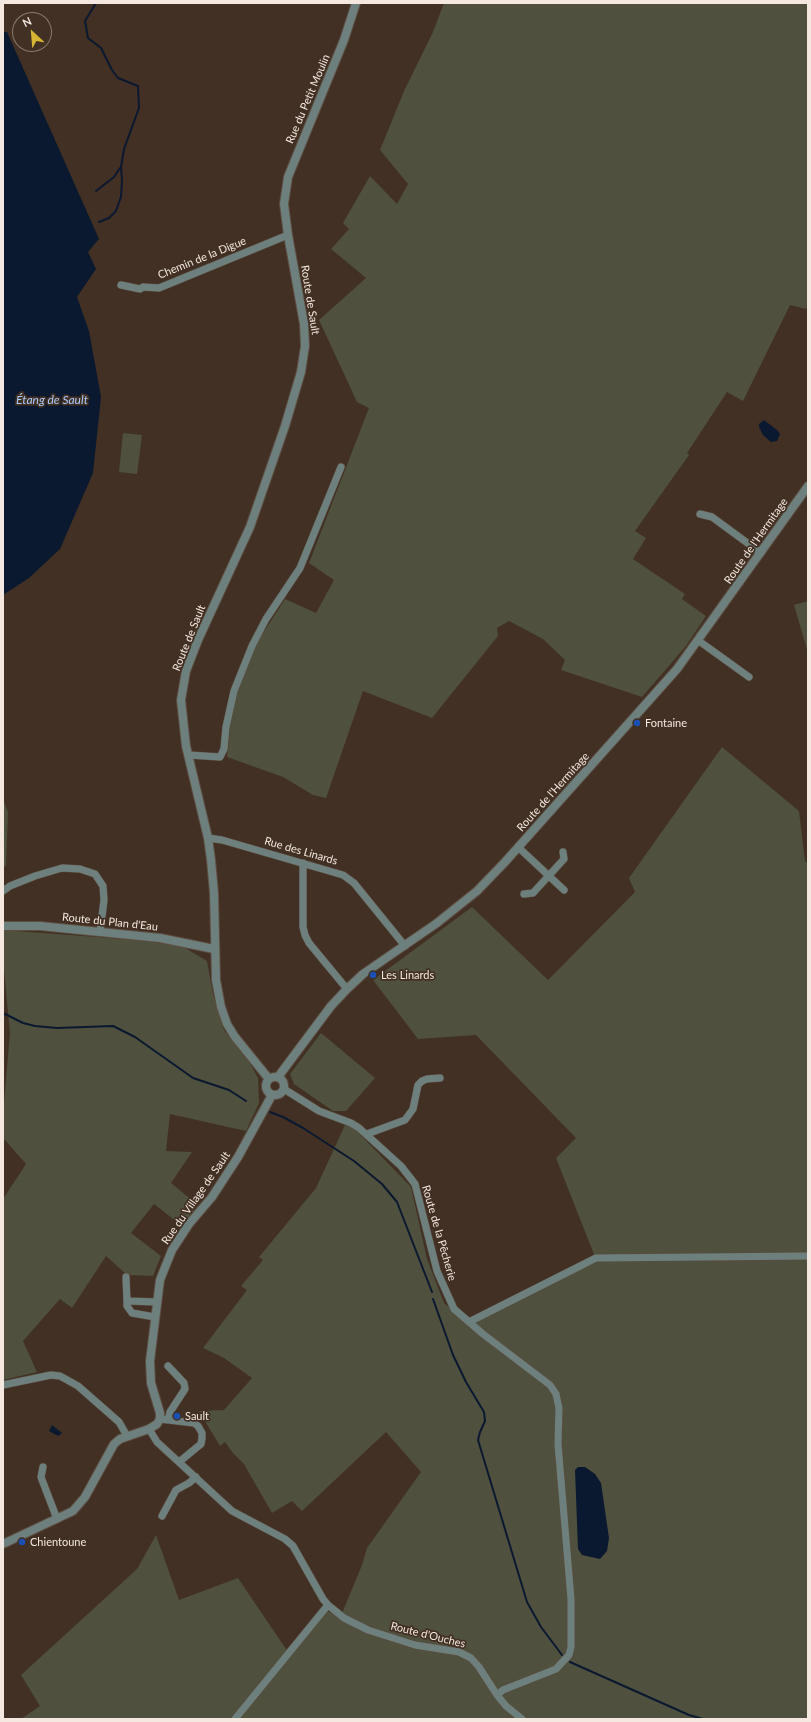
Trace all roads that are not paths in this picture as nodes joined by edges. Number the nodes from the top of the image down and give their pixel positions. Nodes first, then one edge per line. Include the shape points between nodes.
1 (356, 3) edge
2 (284, 204) joint
3 (288, 235) junction
4 (122, 285) dead end
5 (341, 467) dead end
6 (808, 486) edge
7 (700, 514) dead end
8 (761, 553) junction
9 (699, 641) junction
10 (750, 677) dead end
11 (189, 755) junction
12 (208, 838) junction
13 (518, 847) junction
14 (564, 852) dead end
15 (303, 863) junction
16 (549, 875) junction
17 (564, 890) dead end
18 (3, 891) edge
19 (524, 894) dead end
20 (3, 926) edge
21 (100, 932) junction
22 (405, 946) junction
23 (214, 949) junction
24 (347, 989) junction
25 (278, 1077) junction
26 (440, 1078) dead end
27 (269, 1079) junction
28 (284, 1090) junction
29 (272, 1095) junction
30 (367, 1134) junction
31 (808, 1256) edge
32 (126, 1277) dead end
33 (127, 1301) junction
34 (157, 1302) junction
35 (155, 1317) junction
36 (469, 1322) junction
37 (168, 1366) dead end
38 (3, 1384) edge
39 (164, 1419) junction
40 (149, 1429) junction
41 (127, 1436) junction
42 (179, 1462) junction
43 (43, 1467) dead end
44 (196, 1477) junction
45 (162, 1516) dead end
46 (57, 1519) junction
47 (3, 1544) edge
48 (328, 1605) junction
49 (496, 1695) junction
50 (235, 1719) edge
51 (522, 1719) edge

1 - 2 street, Rue du Petit Moulin via 342,47 288,177
2 - 3 street, Route de Sault
3 - 4 street, Chemin de la Digue via 159,288
3 - 11 street, Route de Sault via 304,324 305,346 301,372 250,527 186,671 181,700
5 - 11 street via 300,568 266,619 252,646 234,691 224,749 220,757
6 - 8 street, Route de l'Hermitage
7 - 8 street via 712,517
8 - 9 street, Route de l'Hermitage
9 - 10 street
9 - 13 street, Route de l'Hermitage via 678,669
11 - 12 street, Route de Sault
12 - 15 street, Rue des Linards
12 - 23 street, Route de Sault via 214,892
13 - 16 street
13 - 22 street, Route de l'Hermitage via 477,891
14 - 16 street via 564,859
15 - 22 street, Rue des Linards via 349,878
15 - 24 street via 305,935 308,943
16 - 17 street
16 - 19 street via 533,893
18 - 21 street via 35,876 62,868 80,868 95,874 103,886
20 - 21 street, Route du Plan d'Eau via 40,926
21 - 23 street, Route du Plan d'Eau via 167,939
22 - 24 street, Route de l'Hermitage via 363,974
23 - 27 street, Route de Sault via 221,1007 228,1024 235,1037
24 - 25 street, Route de l'Hermitage via 331,1006
25 - 27 street
25 - 28 street via 283,1081
26 - 30 street via 427,1079 418,1085 412,1109 405,1120
27 - 29 street via 266,1088
28 - 29 street via 280,1094
28 - 30 street, Route de la Pêcherie via 319,1111 351,1123
29 - 34 street, Rue du Village de Sault via 212,1197 189,1224 172,1250 160,1280
30 - 36 street, Route de la Pêcherie via 401,1166 415,1184 440,1278 454,1309
31 - 36 street via 596,1258
32 - 33 street
33 - 34 street
33 - 35 street via 132,1313
34 - 35 street, Rue du Village de Sault
35 - 39 street, Rue du Village de Sault via 150,1361 151,1383
36 - 49 street, Route de la Pêcherie via 550,1385 556,1394 559,1408 558,1444 571,1599 571,1646 569,1655 556,1669
37 - 39 street via 184,1383 186,1389
38 - 41 street via 51,1375 60,1376 78,1386 119,1422
39 - 40 street
39 - 42 street via 194,1424 202,1433 201,1444
40 - 41 street
40 - 42 street, Route d'Ouches via 157,1442
41 - 46 street via 114,1444 85,1497 73,1511
42 - 44 street, Route d'Ouches
43 - 46 street via 41,1477
44 - 45 street via 176,1490
44 - 48 street, Route d'Ouches via 232,1511 285,1539 293,1546
46 - 47 street
48 - 49 street, Route d'Ouches via 346,1619 368,1630 415,1645 459,1652 471,1658
48 - 50 street
49 - 51 street, Route d'Ouches

